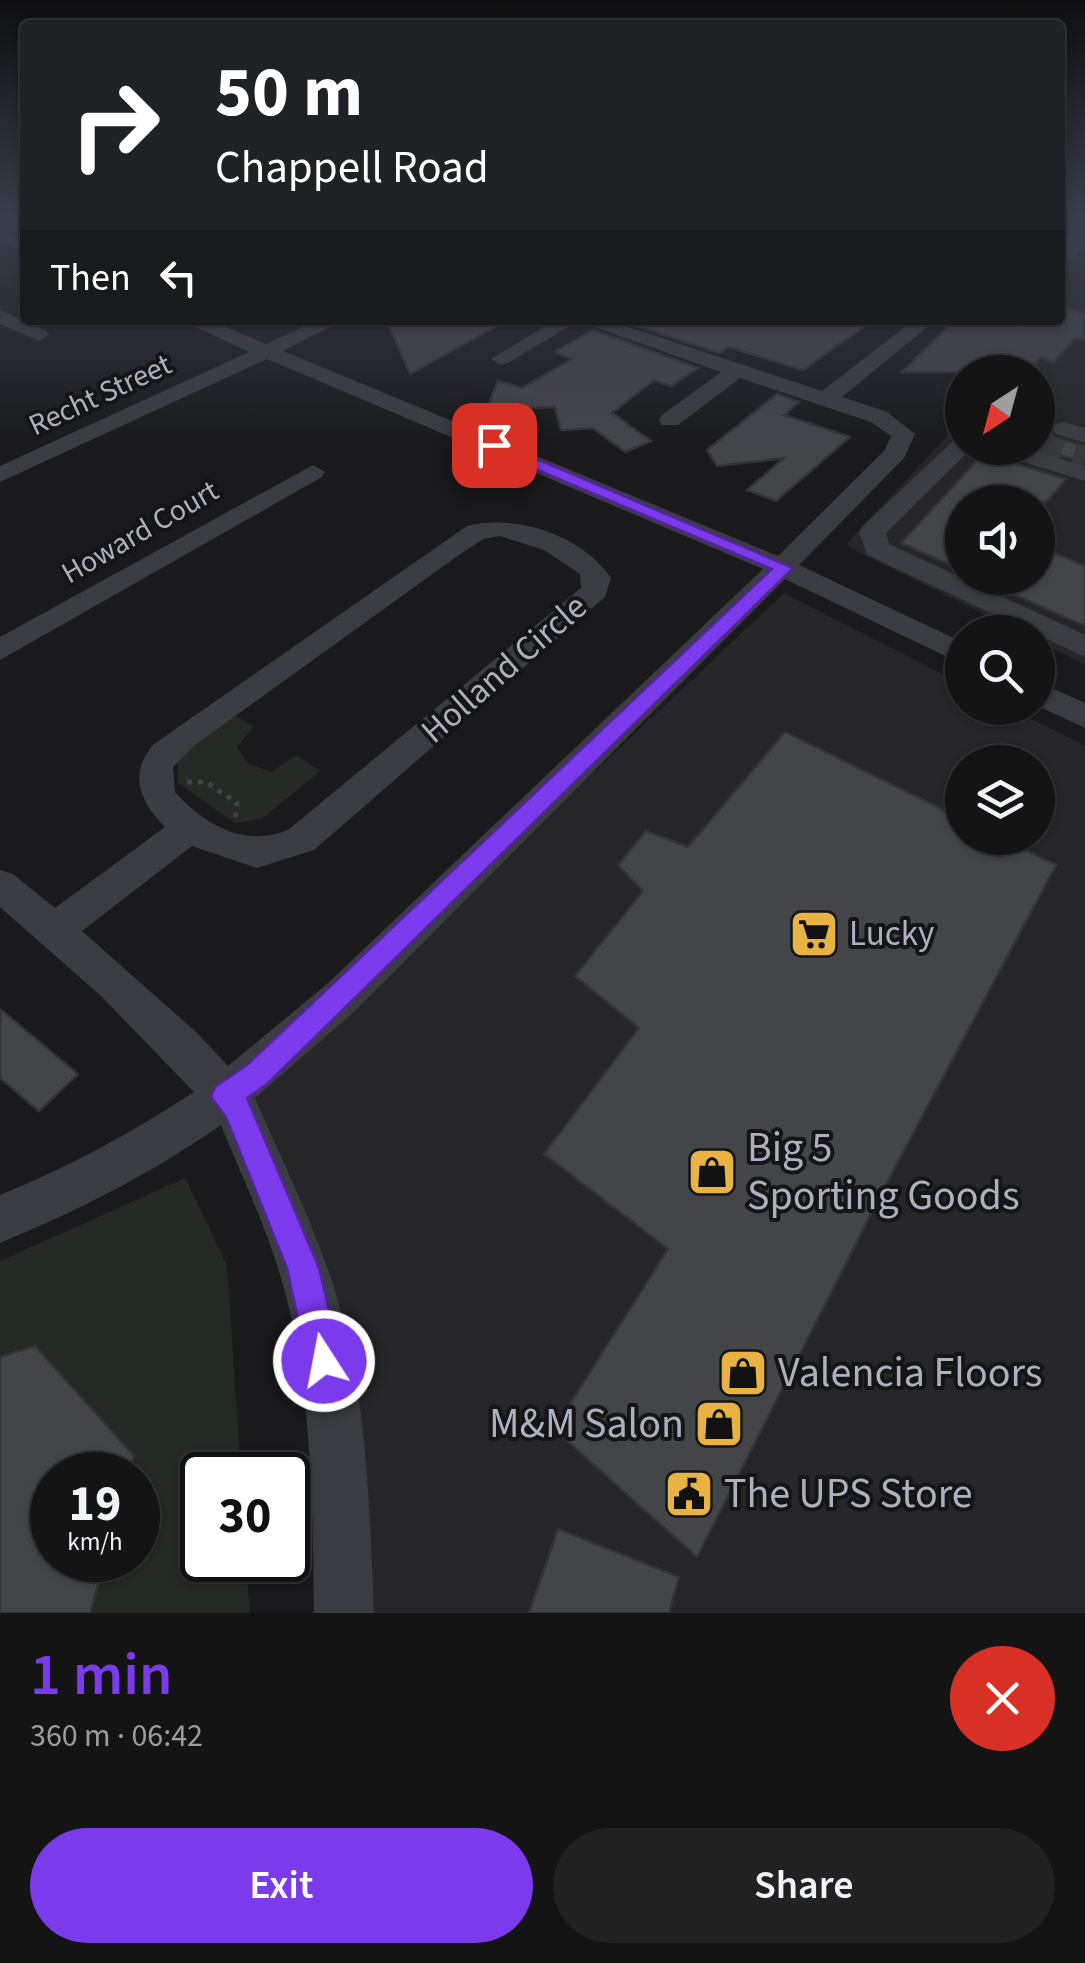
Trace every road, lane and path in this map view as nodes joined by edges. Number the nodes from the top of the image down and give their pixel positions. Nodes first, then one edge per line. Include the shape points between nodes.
1 (0, 316) edge
2 (203, 325) edge
3 (323, 325) edge
4 (560, 325) edge
5 (602, 325) edge
6 (920, 325) edge
7 (39, 335) dead end
8 (267, 351) junction
9 (502, 359) dead end
10 (737, 370) junction
11 (826, 399) junction
12 (670, 420) dead end
13 (945, 462) edge
14 (886, 463) junction
15 (1055, 465) edge
16 (313, 472) dead end
17 (1085, 474) edge
18 (0, 475) edge
19 (926, 480) junction
20 (784, 568) junction
21 (945, 646) edge
22 (1085, 648) edge
23 (0, 650) edge
24 (1055, 702) edge
25 (1085, 718) edge
26 (178, 783) dead end
27 (235, 824) dead end
28 (190, 828) junction
29 (0, 885) edge
30 (52, 932) junction
31 (225, 1097) junction
32 (0, 1219) edge
33 (344, 1613) edge

1 - 7 street
2 - 8 street
3 - 8 street, Recht Street
4 - 9 street
5 - 10 street
6 - 11 street
8 - 18 street, Recht Street
8 - 20 street
10 - 11 street
10 - 12 street
11 - 14 street via 880,418 902,434
13 - 19 street
14 - 19 street
14 - 20 street
15 - 17 street
16 - 23 street, Howard Court
19 - 22 street via 872,532 877,549
20 - 21 street
20 - 31 street via 257,1075
24 - 25 street
26 - 27 path via 206,782 222,792 237,803
28 - 28 street, Holland Circle via 245,852 301,840 584,602 598,583 595,572 509,530 484,529 454,546 165,753 154,774 156,791
28 - 30 street
29 - 30 street
30 - 31 street via 115,983
31 - 32 street via 86,1186
31 - 33 street via 237,1108 303,1268 319,1328 339,1460

